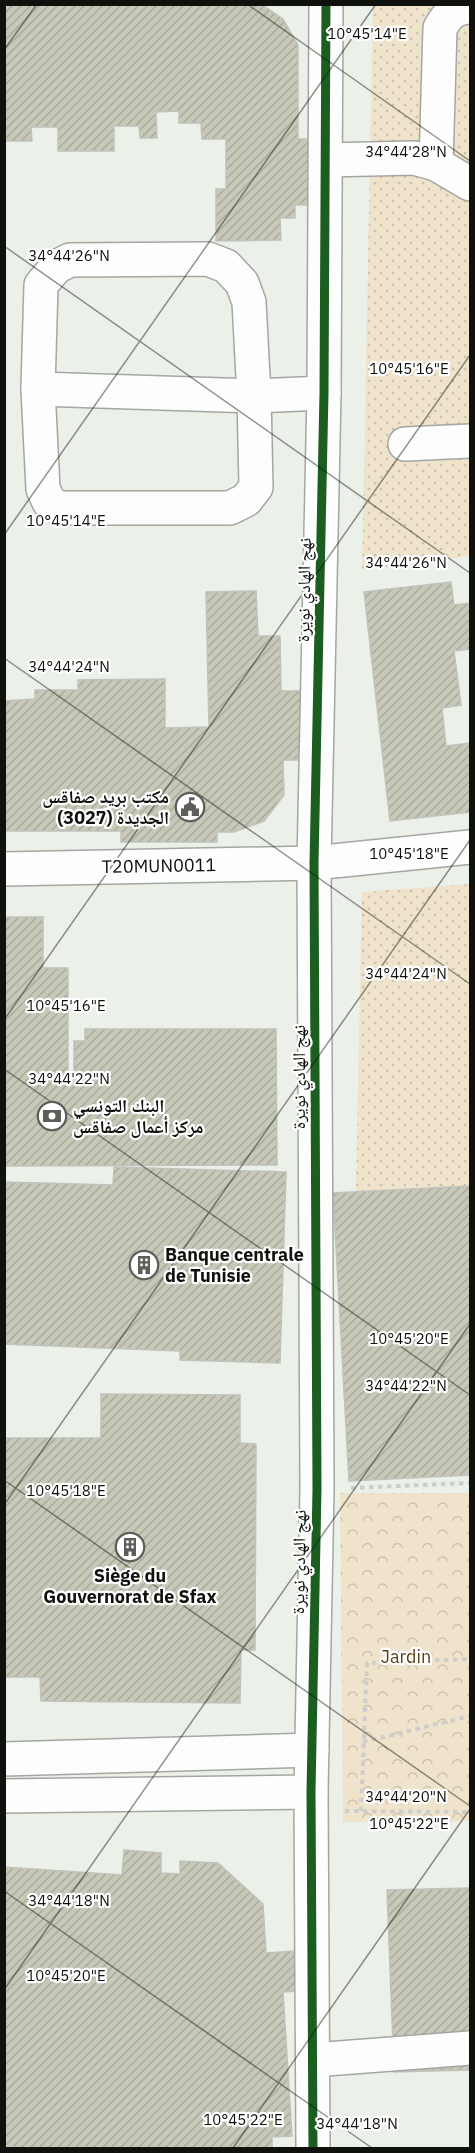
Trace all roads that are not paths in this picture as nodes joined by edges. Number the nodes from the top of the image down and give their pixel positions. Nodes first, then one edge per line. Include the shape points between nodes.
1 (326, 4) edge
2 (471, 7) edge
3 (326, 160) junction
4 (436, 164) junction
5 (471, 184) edge
6 (38, 389) junction
7 (324, 393) junction
8 (254, 396) junction
9 (471, 441) edge
10 (405, 444) dead end
11 (471, 847) edge
12 (314, 863) junction
13 (4, 869) edge
14 (312, 1750) junction
15 (19, 1759) edge
16 (20, 1796) edge
17 (311, 1802) junction
18 (471, 2048) edge
19 (313, 2060) junction
20 (313, 2148) edge

1 - 3 street, نهج الهادي نويرة
2 - 4 street via 447,15 440,28
3 - 4 street via 387,157
3 - 7 street, نهج الهادي نويرة
4 - 5 street
6 - 8 street
6 - 8 street via 43,489 49,502 59,508 230,508 246,500 256,487
6 - 8 street via 41,285 56,267 70,260 208,258 226,266 242,283 249,302
7 - 8 street
7 - 12 street, نهج الهادي نويرة
9 - 10 street
11 - 12 street, T20MUN0011
12 - 13 street, T20MUN0011
12 - 14 street, نهج الهادي نويرة via 317,1489
14 - 15 street
14 - 17 street, نهج الهادي نويرة
15 - 16 street
16 - 17 street
17 - 19 street, نهج الهادي نويرة
18 - 19 street
19 - 20 street, نهج الهادي نويرة

